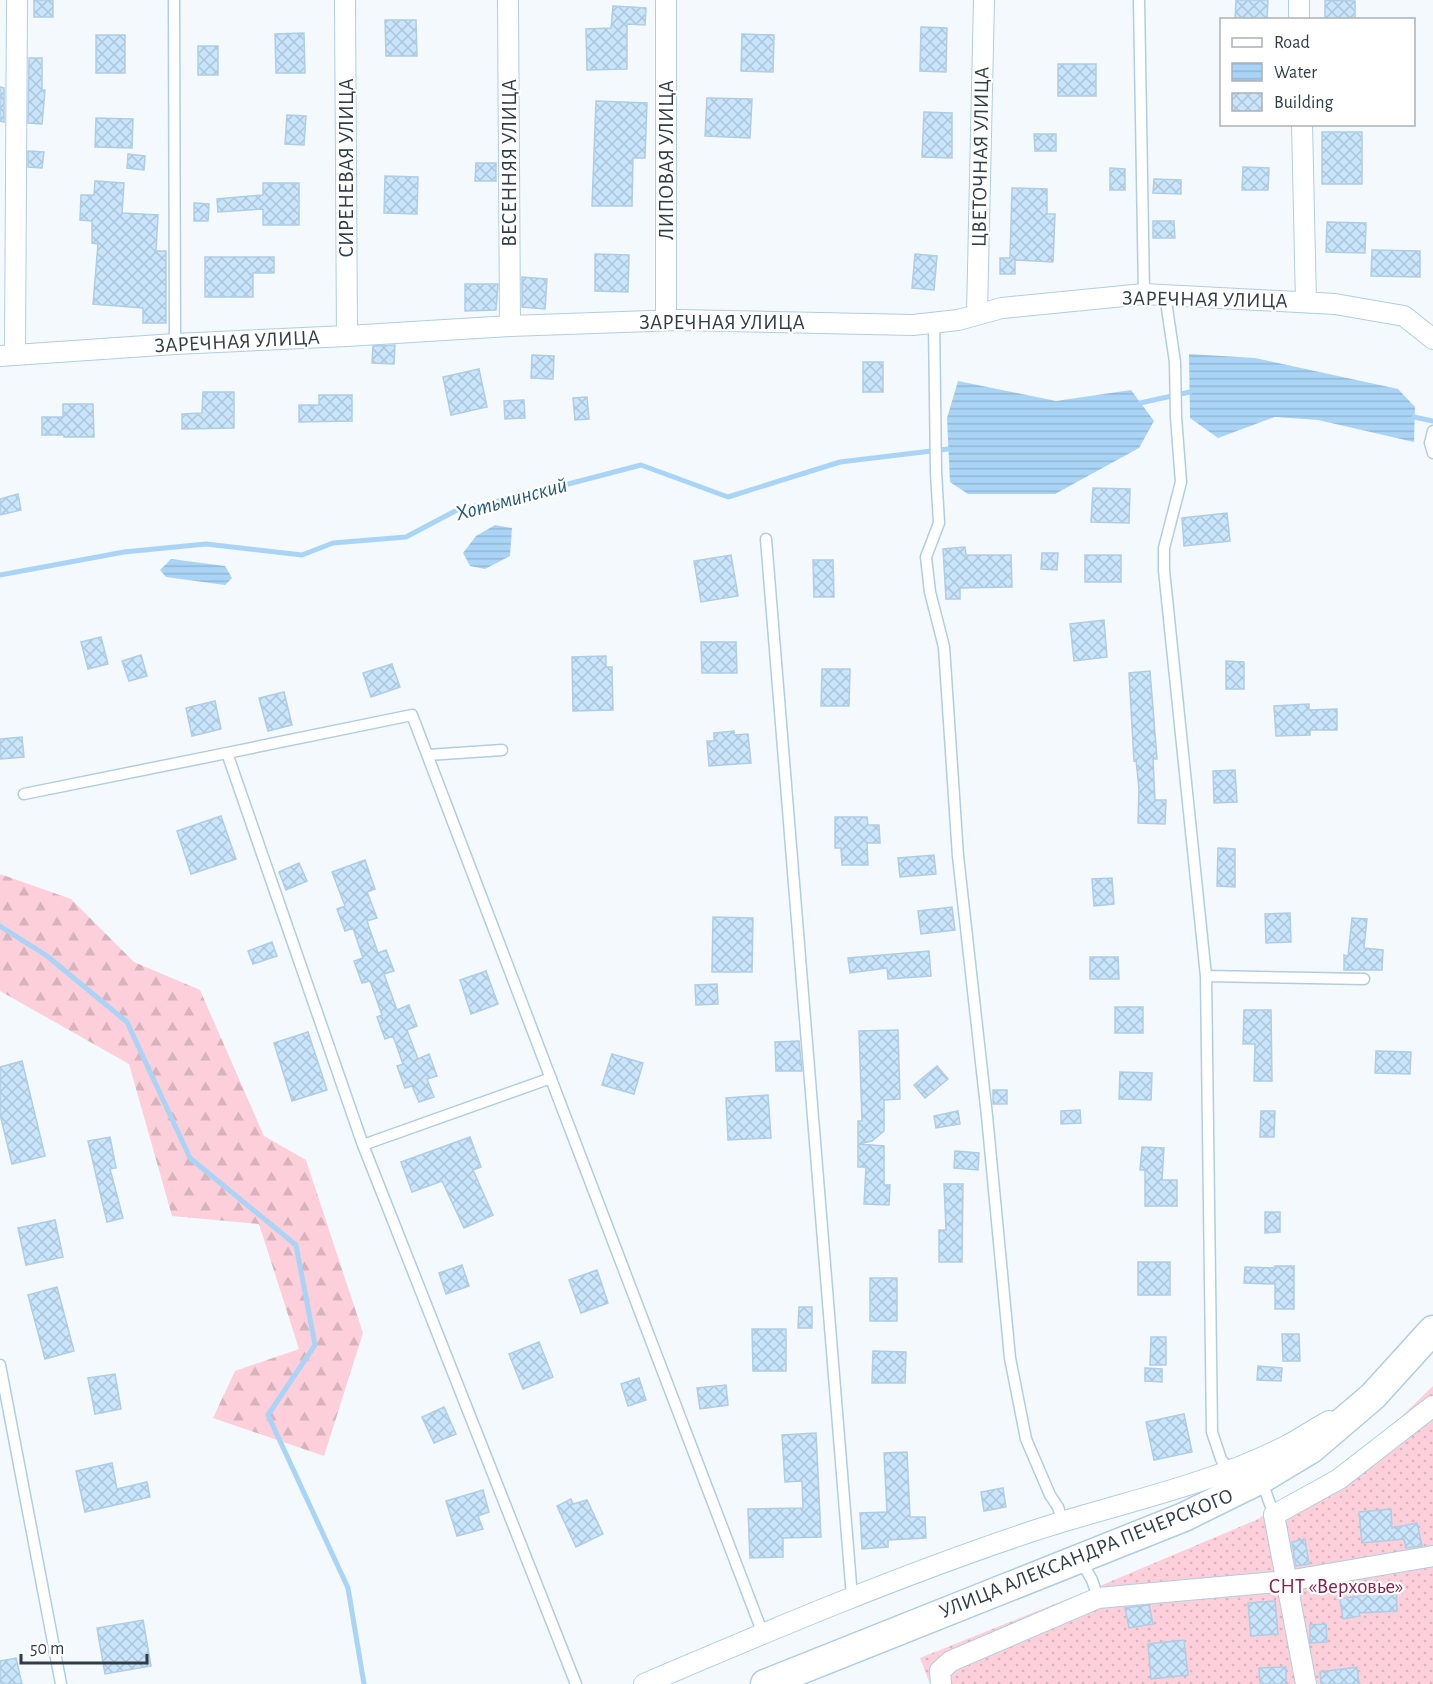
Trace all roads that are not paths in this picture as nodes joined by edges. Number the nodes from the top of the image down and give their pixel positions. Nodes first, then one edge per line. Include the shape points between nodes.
1 (17, 0) edge
2 (174, 0) edge
3 (345, 0) edge
4 (508, 0) edge
5 (666, 0) edge
6 (984, 0) edge
7 (1140, 0) edge
8 (1299, 0) edge
9 (1299, 18) edge
10 (1302, 126) edge
11 (1144, 294) junction
12 (1166, 296) junction
13 (1306, 302) junction
14 (977, 314) junction
15 (666, 320) junction
16 (934, 322) junction
17 (510, 326) junction
18 (347, 336) junction
19 (1433, 339) edge
20 (175, 344) junction
21 (7, 355) edge
22 (1433, 430) edge
23 (1433, 453) edge
24 (766, 539) dead end
25 (502, 750) dead end
26 (227, 753) junction
27 (428, 755) junction
28 (24, 794) dead end
29 (1206, 976) junction
30 (1364, 979) dead end
31 (551, 1078) junction
32 (363, 1145) junction
33 (1433, 1330) edge
34 (0, 1365) edge
35 (1373, 1396) junction
36 (1433, 1406) edge
37 (1229, 1470) junction
38 (1261, 1479) junction
39 (1274, 1515) junction
40 (1063, 1522) junction
41 (1433, 1556) edge
42 (1080, 1559) junction
43 (1287, 1581) junction
44 (852, 1597) junction
45 (1098, 1598) junction
46 (763, 1634) junction
47 (940, 1678) edge
48 (61, 1684) edge
49 (576, 1684) edge
50 (644, 1684) edge
51 (765, 1684) edge
52 (1306, 1684) edge

1 - 21 street
2 - 20 lane
3 - 18 street, СИРЕНЕВАЯ УЛИЦА
4 - 17 street, ВЕСЕННЯЯ УЛИЦА
5 - 15 street, ЛИПОВАЯ УЛИЦА
6 - 14 street, ЦВЕТОЧНАЯ УЛИЦА
7 - 11 lane
8 - 9 street
10 - 13 street
11 - 12 street, ЗАРЕЧНАЯ УЛИЦА
11 - 14 street, ЗАРЕЧНАЯ УЛИЦА
12 - 13 street, ЗАРЕЧНАЯ УЛИЦА
12 - 29 lane via 1175,362 1181,482 1164,548 1164,570
13 - 19 street, ЗАРЕЧНАЯ УЛИЦА via 1404,316
14 - 16 street, ЗАРЕЧНАЯ УЛИЦА
15 - 16 street, ЗАРЕЧНАЯ УЛИЦА via 913,325
15 - 17 street, ЗАРЕЧНАЯ УЛИЦА
16 - 40 lane via 939,523 926,557 944,647 958,856 1010,1358 1026,1440
17 - 18 street, ЗАРЕЧНАЯ УЛИЦА
18 - 20 street, ЗАРЕЧНАЯ УЛИЦА
20 - 21 street, ЗАРЕЧНАЯ УЛИЦА
22 - 23 lane
24 - 44 lane
25 - 27 lane
26 - 27 lane via 412,715
26 - 28 lane
26 - 32 lane
27 - 31 lane
29 - 30 lane
29 - 37 lane via 1212,1432
31 - 32 lane
31 - 46 lane
32 - 49 lane
33 - 35 main road, УЛИЦА АЛЕКСАНДРА ПЕЧЕРСКОГО
34 - 48 lane
35 - 37 street via 1285,1446
35 - 38 main road, УЛИЦА АЛЕКСАНДРА ПЕЧЕРСКОГО via 1311,1449
36 - 39 street via 1339,1479
37 - 40 street
38 - 39 lane
38 - 42 main road, УЛИЦА АЛЕКСАНДРА ПЕЧЕРСКОГО via 1184,1517
39 - 43 street
40 - 44 street
41 - 43 street
42 - 45 lane
42 - 51 main road, УЛИЦА АЛЕКСАНДРА ПЕЧЕРСКОГО
43 - 45 street
43 - 52 street
44 - 46 street
45 - 47 street via 951,1661
46 - 50 street

